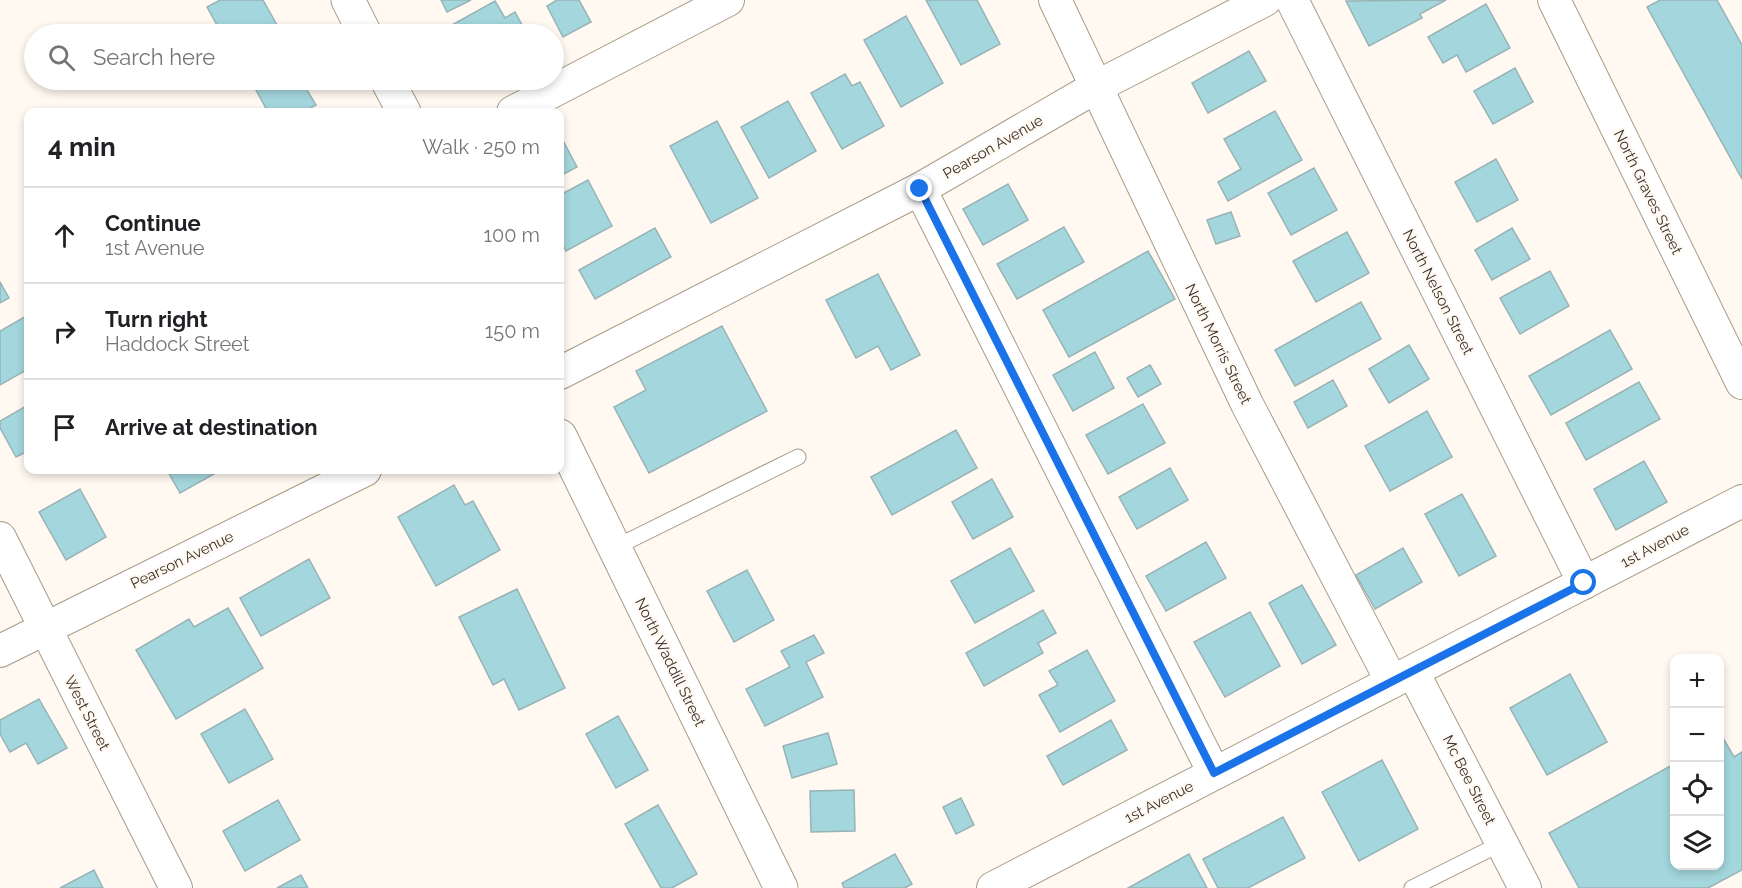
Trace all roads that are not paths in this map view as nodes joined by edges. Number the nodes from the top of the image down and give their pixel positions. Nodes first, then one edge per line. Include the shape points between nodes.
1 (348, 0) edge
2 (1055, 0) edge
3 (1266, 0) edge
4 (1292, 0) edge
5 (1554, 0) edge
6 (717, 2) edge
7 (360, 24) edge
8 (564, 84) edge
9 (1096, 87) junction
10 (392, 90) edge
11 (554, 90) edge
12 (402, 108) edge
13 (520, 108) edge
14 (920, 189) junction
15 (564, 371) edge
16 (1742, 383) edge
17 (564, 444) edge
18 (798, 457) dead end
19 (357, 474) edge
20 (1742, 501) edge
21 (0, 538) edge
22 (614, 548) junction
23 (1584, 583) junction
24 (44, 628) junction
25 (0, 651) edge
26 (1403, 677) junction
27 (1214, 773) junction
28 (1502, 843) junction
29 (176, 888) edge
30 (781, 888) edge
31 (993, 888) edge
32 (1412, 888) edge
33 (1525, 888) edge

1 - 7 street
2 - 9 street, North Morris Street
3 - 9 street, Pearson Avenue
4 - 23 street, North Nelson Street
5 - 16 street, North Graves Street
6 - 8 street
9 - 14 street, Pearson Avenue
9 - 26 street, North Morris Street via 1247,404
10 - 12 street
11 - 13 street
14 - 15 street, Pearson Avenue
14 - 27 street
17 - 22 street, North Waddill Street
18 - 22 lane
19 - 24 street, Pearson Avenue
20 - 23 street, 1st Avenue
21 - 24 street, West Street
22 - 30 street, North Waddill Street
23 - 26 street, 1st Avenue
24 - 25 street, Pearson Avenue
24 - 29 street, West Street
26 - 27 street, 1st Avenue
26 - 28 street, Mc Bee Street
27 - 31 street, 1st Avenue
28 - 32 lane
28 - 33 street, Mc Bee Street

